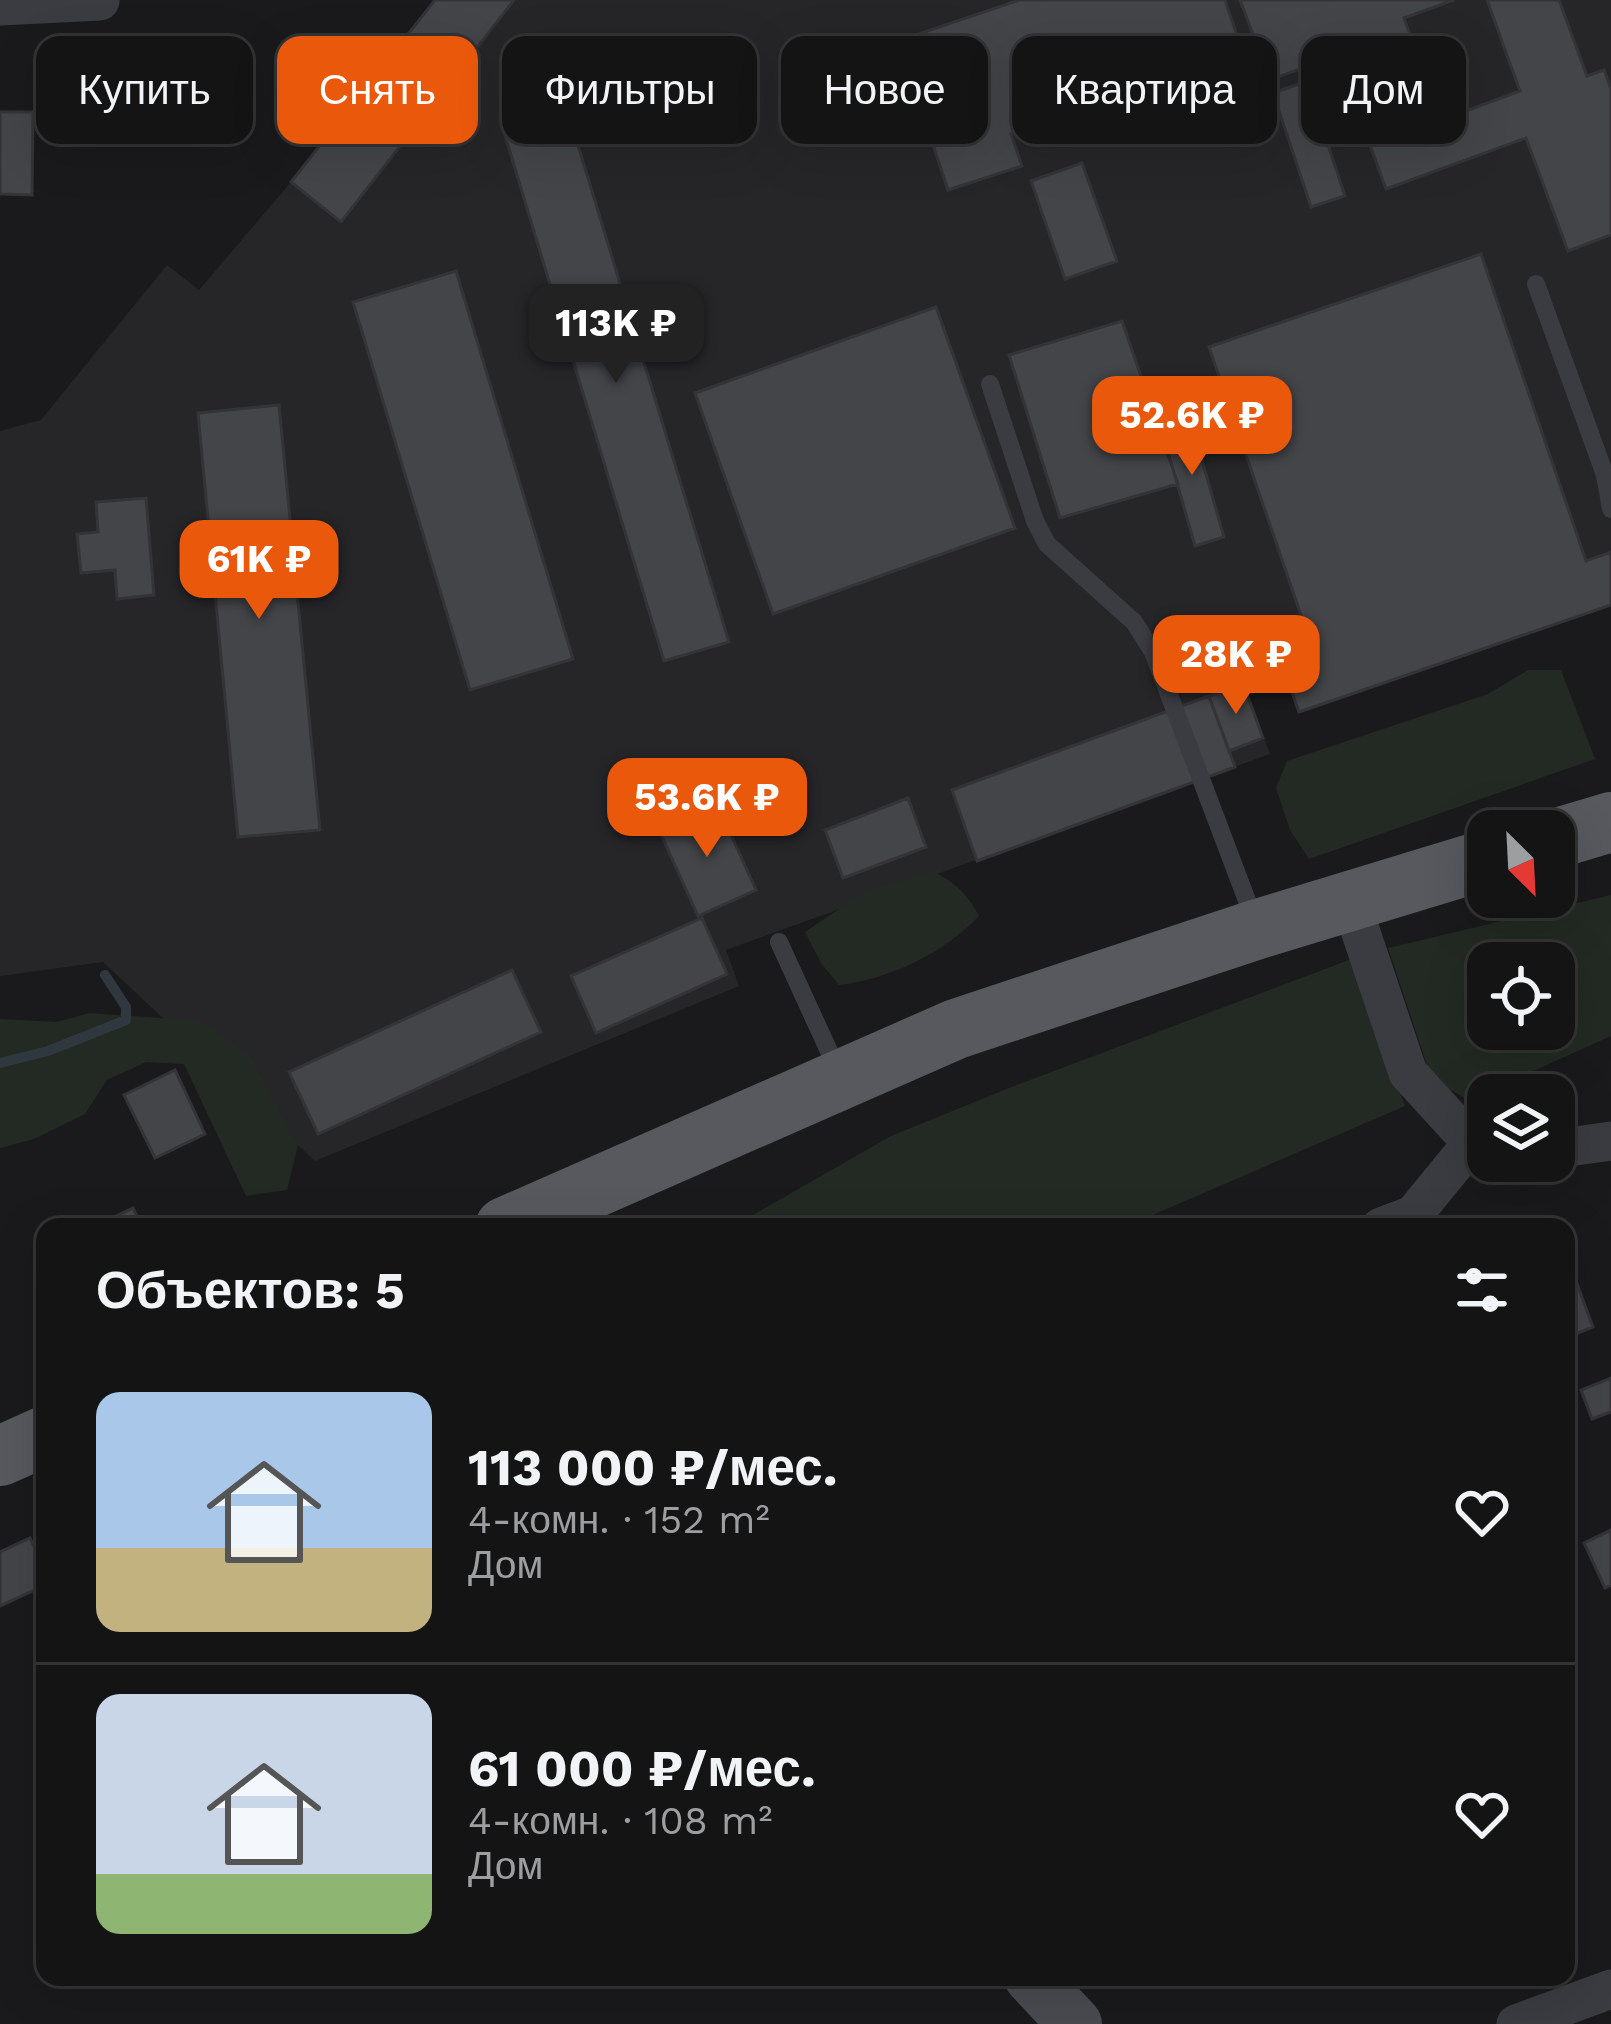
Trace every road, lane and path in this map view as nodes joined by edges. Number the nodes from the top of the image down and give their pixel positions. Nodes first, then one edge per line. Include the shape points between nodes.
1 (100, 1) edge
2 (0, 6) edge
3 (1536, 284) dead end
4 (990, 383) dead end
5 (1611, 509) edge
6 (1611, 822) edge
7 (1575, 833) edge
8 (1467, 865) edge
9 (1350, 900) junction
10 (1258, 929) junction
11 (779, 942) dead end
12 (841, 1078) junction
13 (1467, 1131) edge
14 (1611, 1142) edge
15 (1575, 1146) edge
16 (1467, 1158) edge
17 (526, 1218) edge
18 (1405, 1218) edge
19 (36, 1440) edge
20 (0, 1456) edge
21 (1039, 1986) edge
22 (1611, 1989) edge
23 (1075, 2024) edge
24 (1516, 2024) edge

1 - 2 street
3 - 5 lane
4 - 10 lane via 1047,544 1134,622 1154,652
6 - 7 main road
8 - 9 main road
9 - 10 main road
9 - 13 street via 1408,1073
10 - 12 main road via 998,1014
11 - 12 lane
12 - 17 main road
14 - 15 street
16 - 18 street
19 - 20 main road
21 - 23 street
22 - 24 street

